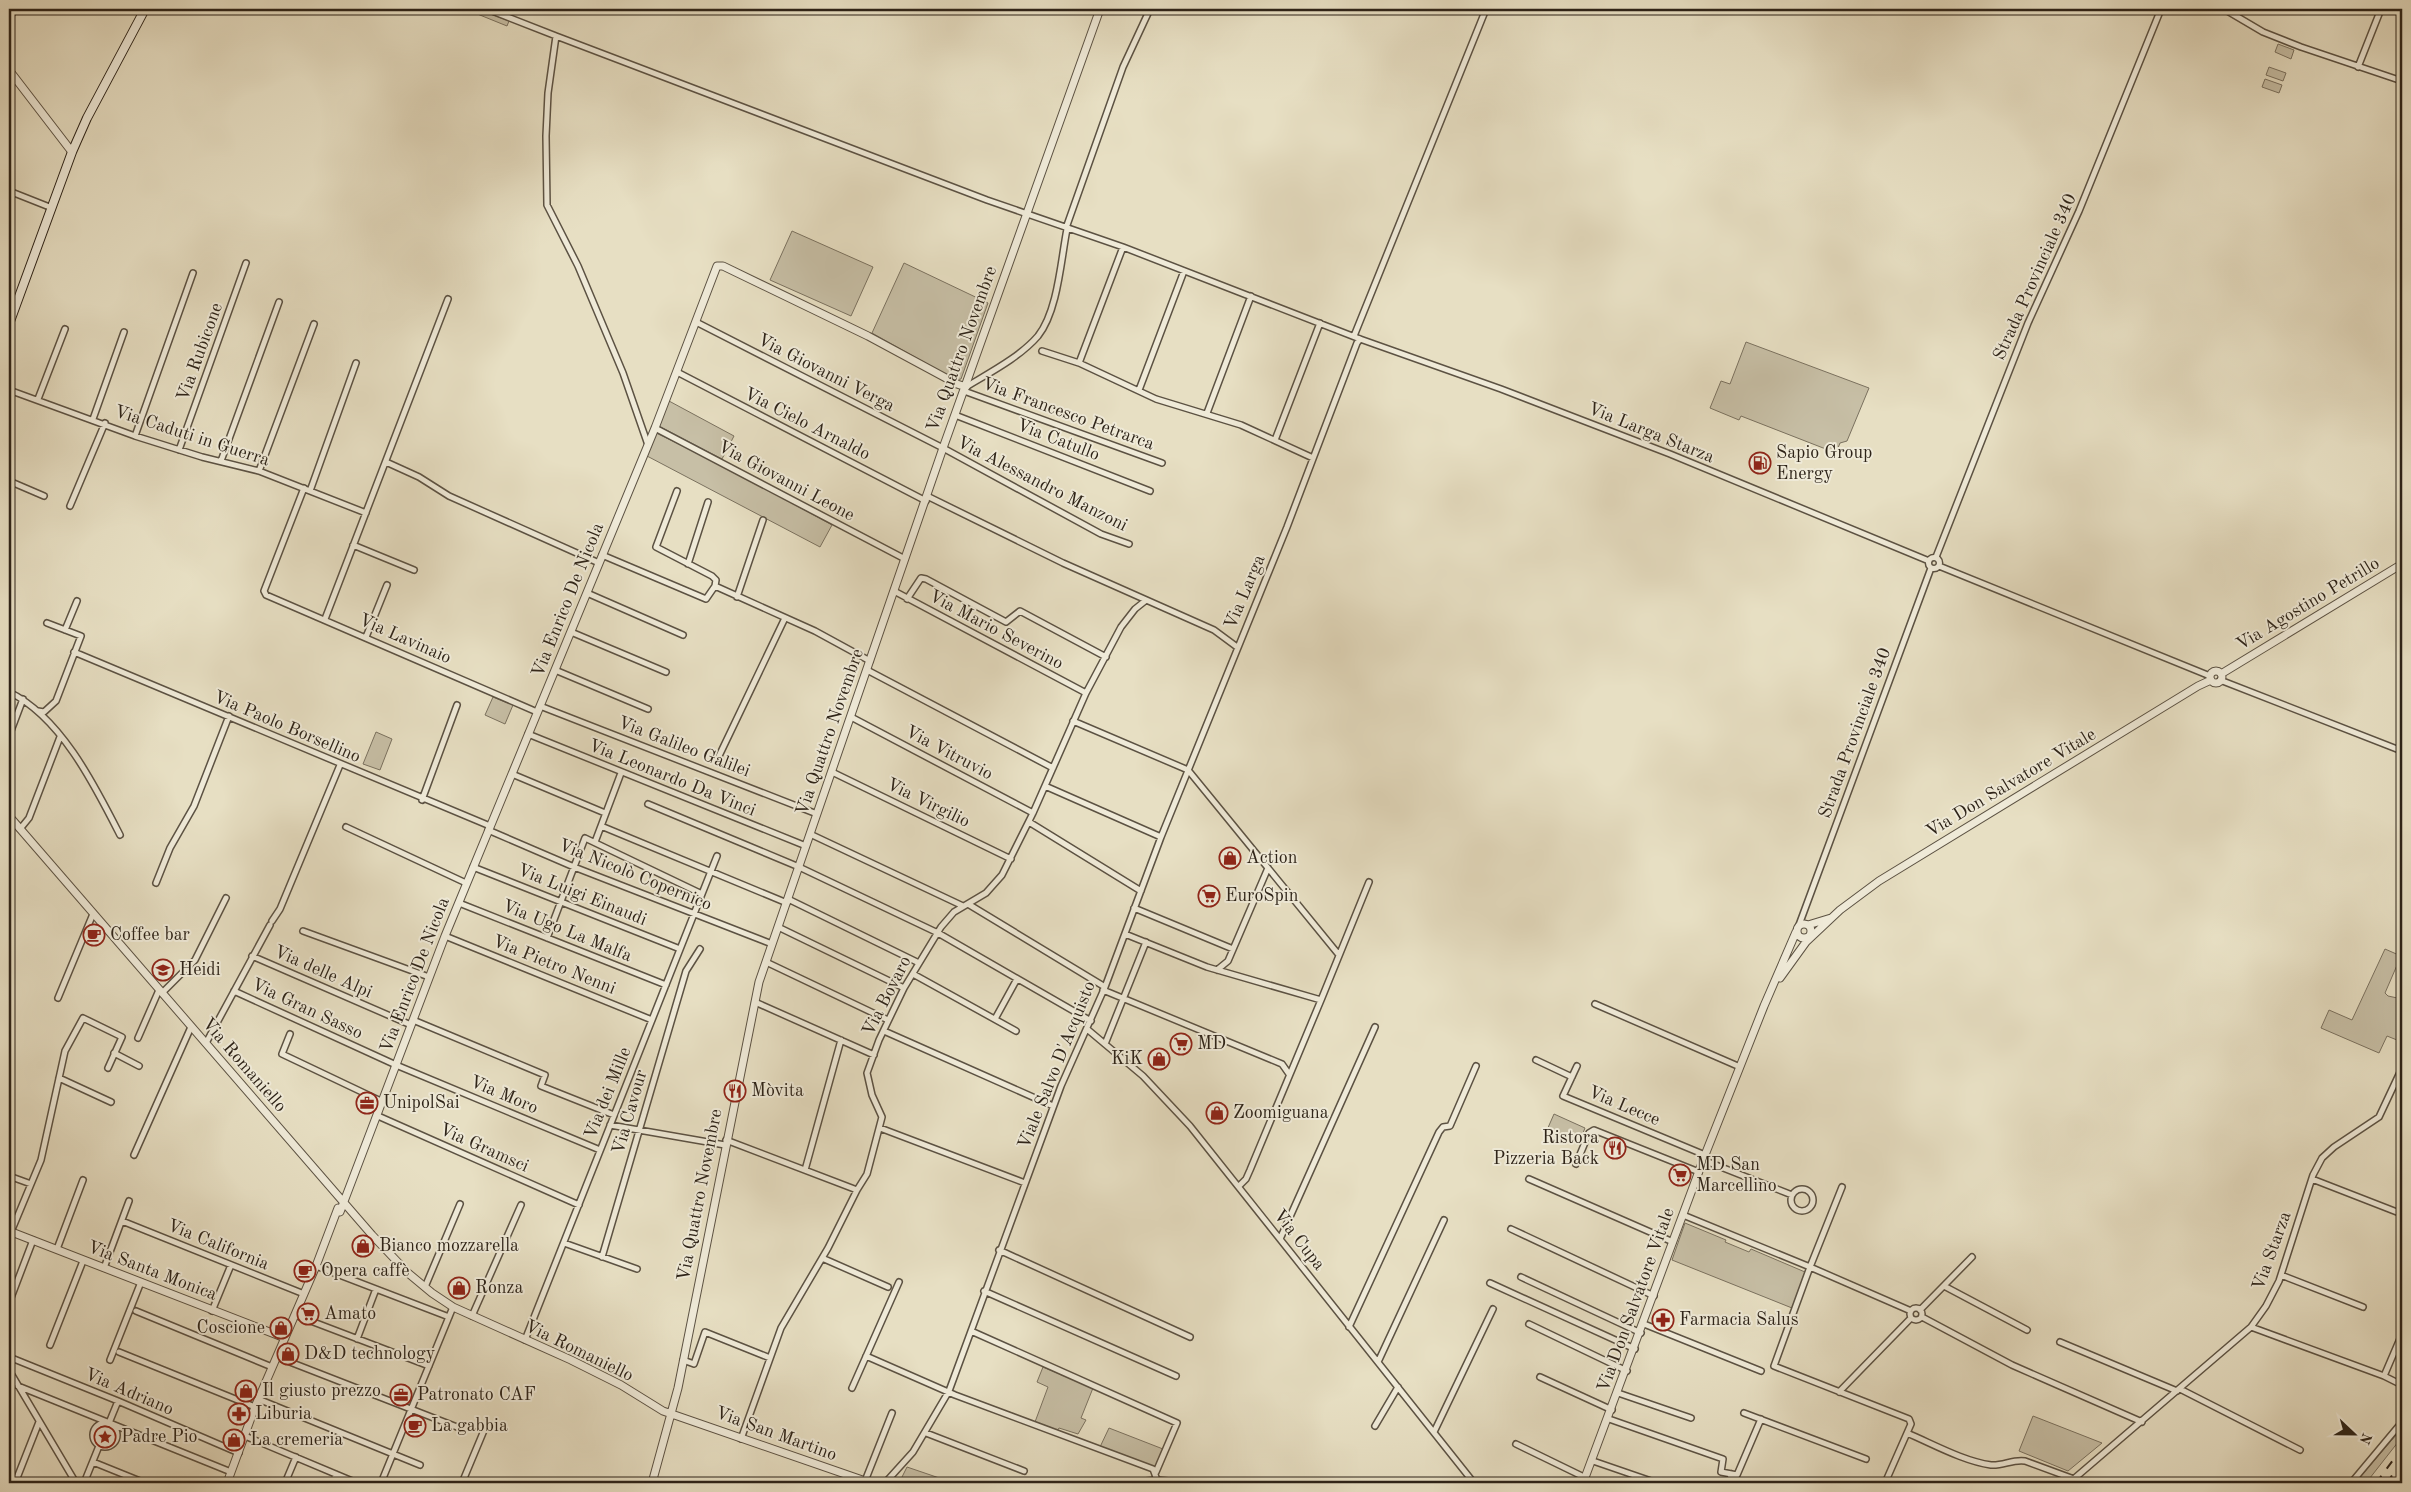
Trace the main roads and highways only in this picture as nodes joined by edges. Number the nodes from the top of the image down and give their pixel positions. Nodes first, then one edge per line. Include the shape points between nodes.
1 (145, 9) edge
2 (9, 324) edge

1 - 2 main road via 72,152

